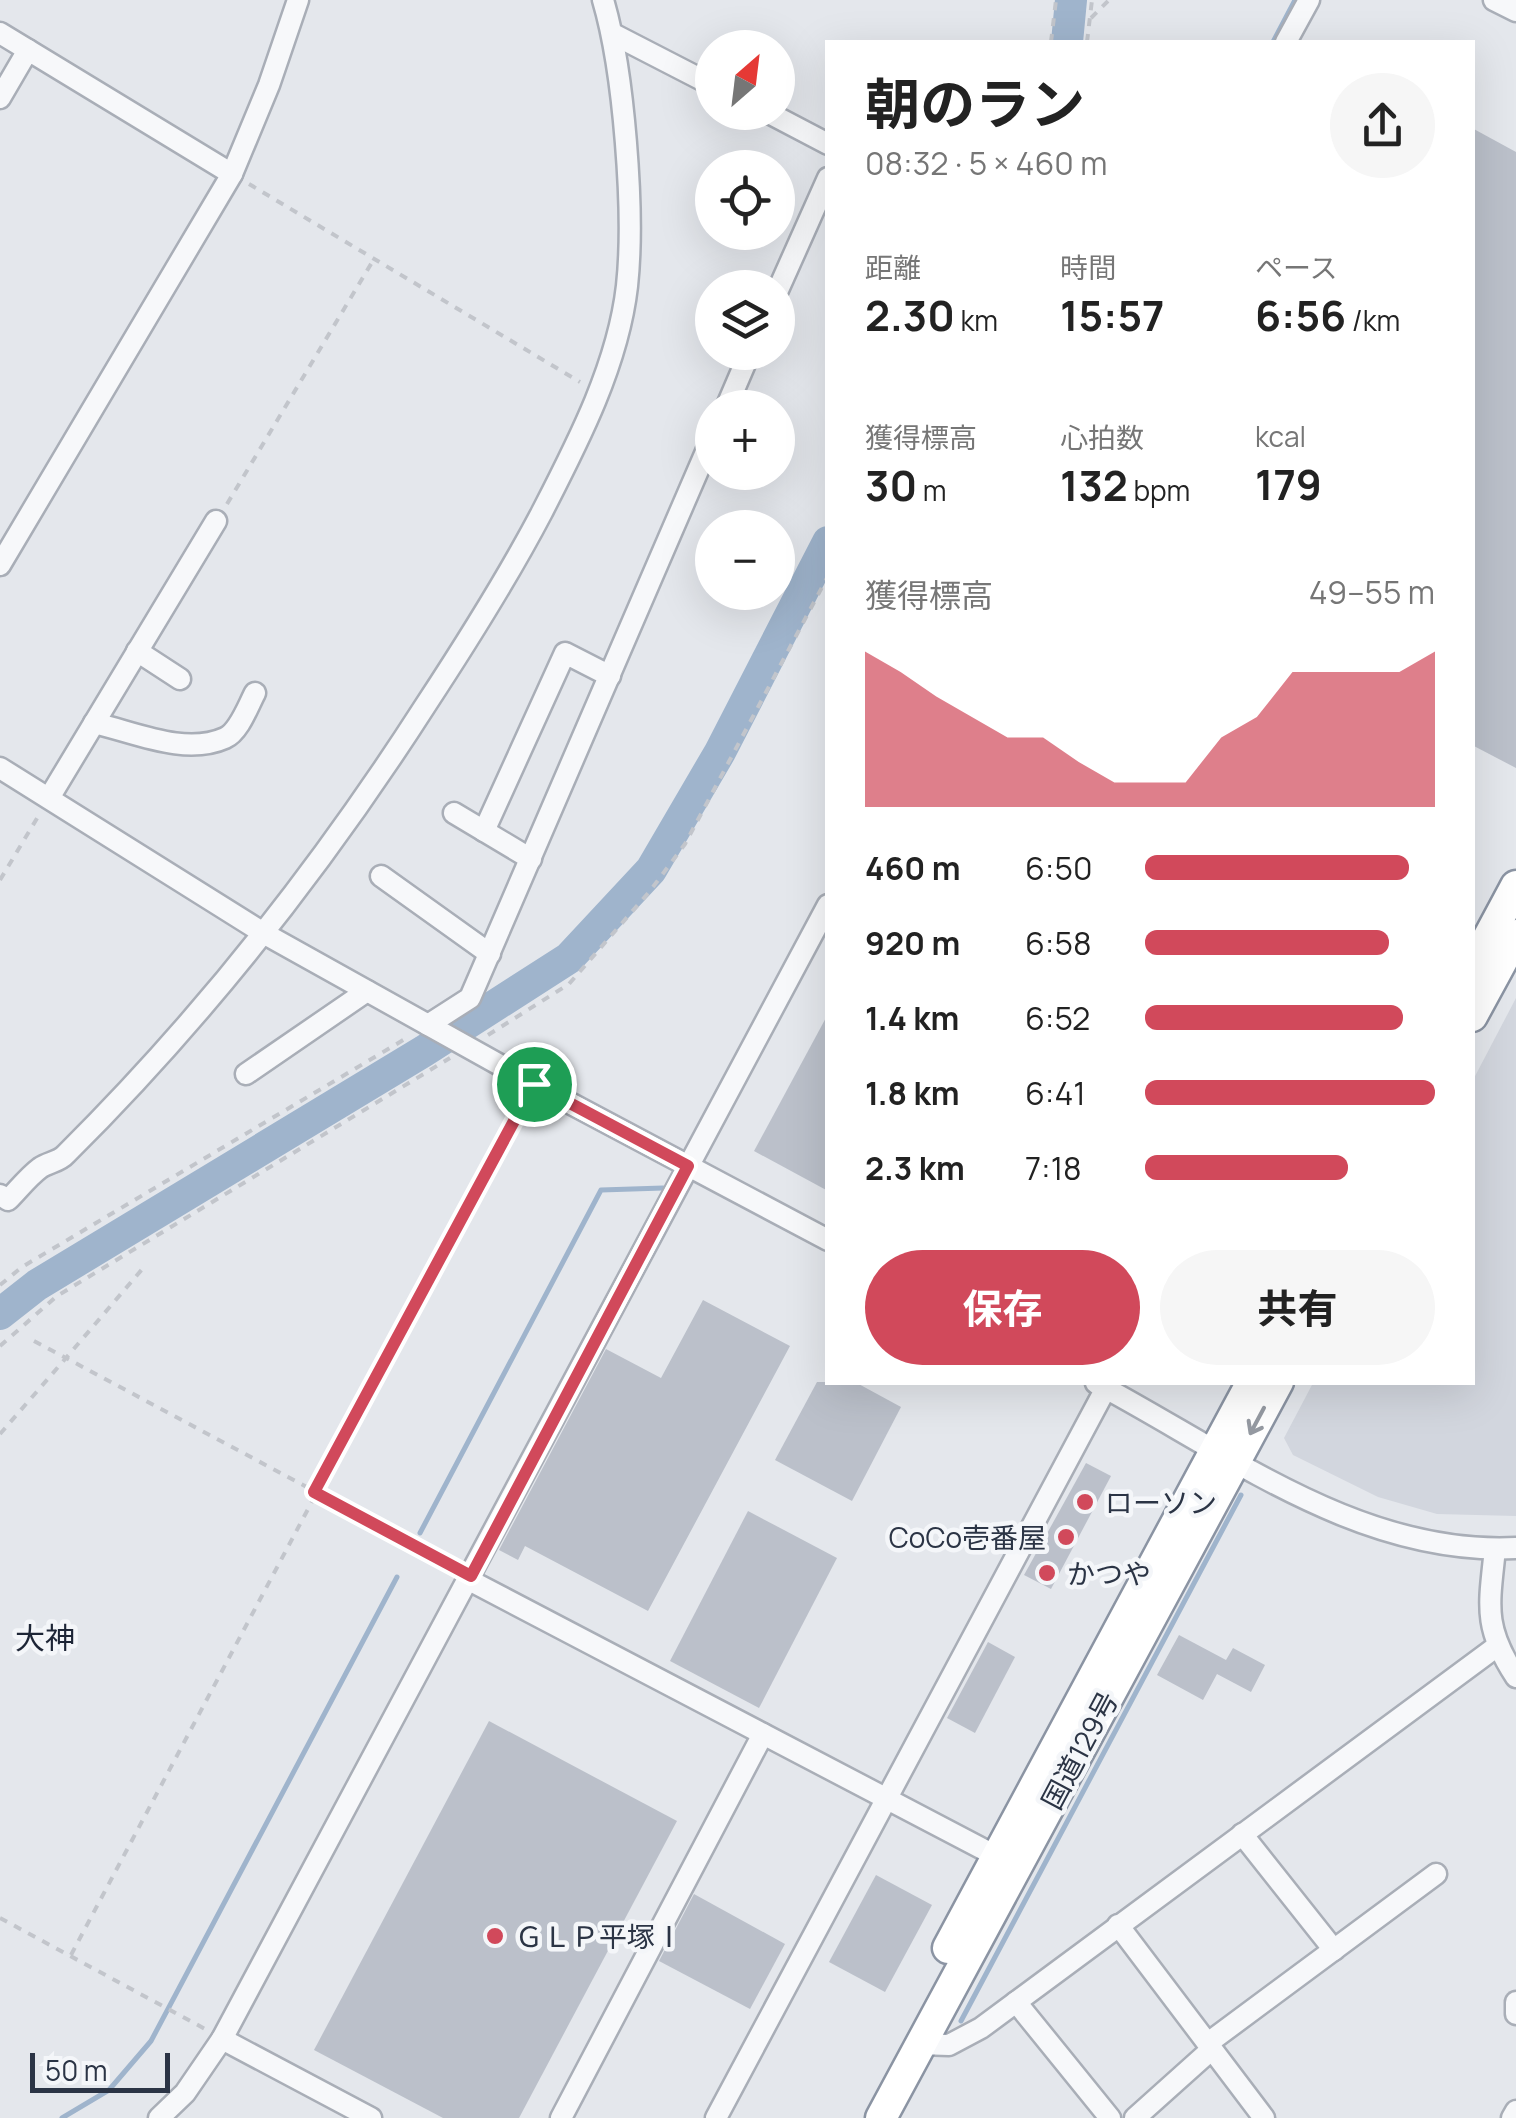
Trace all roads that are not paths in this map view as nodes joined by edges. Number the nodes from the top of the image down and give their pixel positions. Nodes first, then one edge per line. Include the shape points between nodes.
1 (298, 0) edge
2 (603, 0) edge
3 (1309, 0) edge
4 (1494, 0) edge
5 (1516, 11) edge
6 (0, 33) edge
7 (614, 34) junction
8 (1287, 40) edge
9 (28, 50) junction
10 (695, 76) edge
11 (0, 98) edge
12 (795, 127) edge
13 (825, 142) edge
14 (232, 174) junction
15 (825, 185) edge
16 (787, 270) edge
17 (695, 478) edge
18 (216, 522) road end
19 (0, 565) edge
20 (138, 652) junction
21 (610, 676) junction
22 (180, 678) dead end
23 (256, 694) dead end
24 (94, 723) junction
25 (0, 768) edge
26 (49, 798) junction
27 (454, 812) dead end
28 (484, 831) junction
29 (531, 859) junction
30 (381, 876) dead end
31 (1516, 886) edge
32 (825, 911) edge
33 (266, 934) junction
34 (1516, 935) edge
35 (490, 954) junction
36 (1475, 962) edge
37 (368, 991) junction
38 (1475, 1010) edge
39 (430, 1026) junction
40 (246, 1074) dead end
41 (688, 1166) junction
42 (0, 1196) edge
43 (825, 1238) edge
44 (1100, 1385) edge
45 (1251, 1385) edge
46 (1276, 1385) edge
47 (1227, 1454) junction
48 (1506, 1549) edge
49 (470, 1578) junction
50 (1496, 1647) junction
51 (1516, 1677) edge
52 (763, 1734) junction
53 (886, 1798) junction
54 (1242, 1834) junction
55 (998, 1857) junction
56 (1436, 1874) dead end
57 (1118, 1925) junction
58 (1334, 1950) junction
59 (1016, 2002) junction
60 (1516, 2002) edge
61 (1516, 2014) edge
62 (222, 2039) junction
63 (920, 2044) junction
64 (1210, 2046) junction
65 (1516, 2111) edge
66 (159, 2118) edge
67 (371, 2118) edge
68 (561, 2118) edge
69 (716, 2118) edge
70 (857, 2118) edge
71 (880, 2118) edge
72 (1110, 2118) edge
73 (1135, 2118) edge
74 (1264, 2118) edge
75 (1512, 2118) edge

1 - 14 street
2 - 7 street
3 - 8 street
4 - 5 street
6 - 9 street
7 - 10 street
7 - 33 street via 628,204 627,286 609,362 574,451 501,591 361,806
9 - 11 street
9 - 14 street
12 - 13 street
14 - 19 street
15 - 16 street
17 - 21 street
18 - 20 street
20 - 22 street
20 - 24 street
21 - 28 street via 564,653
21 - 29 street
23 - 24 street via 224,738 183,746
24 - 26 street
25 - 26 street
26 - 33 street
27 - 28 street
28 - 29 street
29 - 35 street
30 - 35 street
31 - 36 highway
32 - 41 street
33 - 37 street
33 - 42 street via 62,1159 42,1167 8,1200
34 - 38 highway
35 - 39 street via 470,998
37 - 39 street
37 - 40 street
39 - 41 street
41 - 43 street
41 - 49 street
44 - 47 street
44 - 53 street
45 - 47 highway, 国道129号
46 -> 47 highway, 国道129号
47 - 48 street via 1359,1524 1443,1546
47 - 55 highway, 国道129号
47 - 63 highway, 国道129号
48 - 50 street via 1489,1617
49 - 52 street
49 - 62 street
50 - 51 street
50 - 54 street
52 - 53 street
52 - 68 street
53 - 55 street
53 - 69 street
54 - 57 street
54 - 58 street
55 - 70 highway, 国道129号
56 - 58 street
57 - 59 street
57 - 64 street
58 - 64 street
59 - 63 street via 949,2045
59 - 72 street
60 - 61 street
62 - 66 street
62 - 67 street
63 - 71 highway, 国道129号
64 - 73 street
64 - 74 street
65 - 75 street

